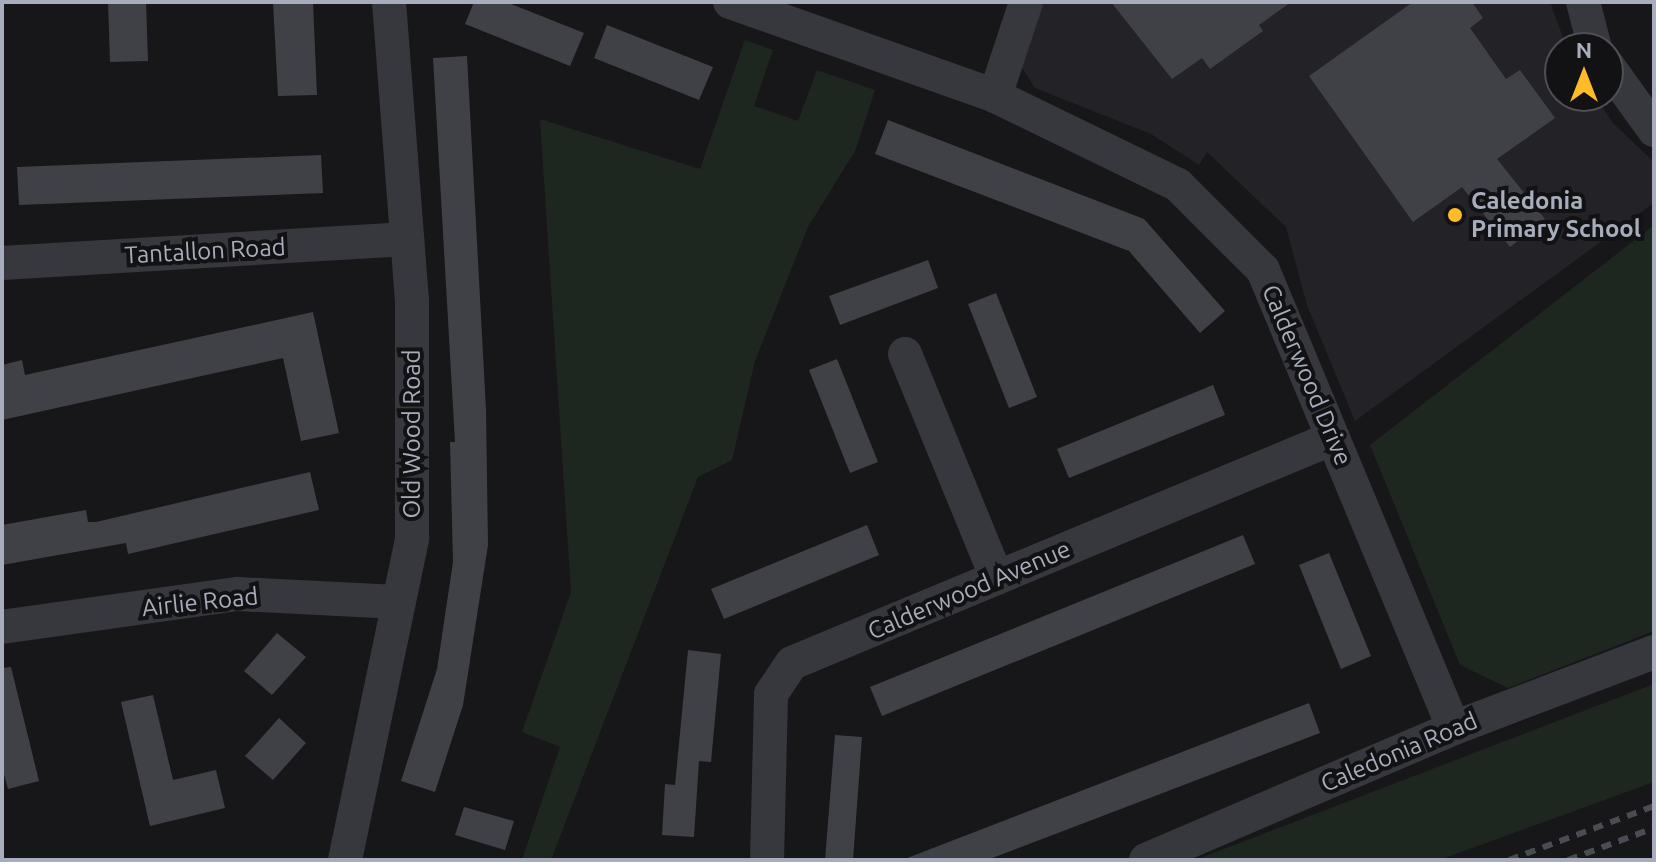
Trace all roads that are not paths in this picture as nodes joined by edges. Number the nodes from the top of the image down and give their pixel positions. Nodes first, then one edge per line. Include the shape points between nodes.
1 (389, 2) edge
2 (730, 2) edge
3 (1026, 2) edge
4 (1583, 2) edge
5 (1591, 32) edge
6 (1624, 88) edge
7 (995, 96) junction
8 (1654, 130) edge
9 (407, 239) junction
10 (2, 263) edge
11 (905, 354) dead end
12 (1333, 438) junction
13 (997, 578) junction
14 (398, 602) junction
15 (2, 627) edge
16 (1654, 652) edge
17 (1454, 728) junction
18 (338, 860) edge
19 (345, 860) edge
20 (767, 860) edge
21 (1146, 860) edge

1 - 9 street, Old Wood Road
2 - 7 street, Calderwood Drive
3 - 7 street
4 - 5 street
6 - 8 street
7 - 12 street, Calderwood Drive via 1178,185 1263,270
9 - 10 street, Tantallon Road
9 - 14 street, Old Wood Road via 412,538
11 - 13 street
12 - 13 street, Calderwood Avenue
12 - 17 street, Calderwood Drive
13 - 20 street, Calderwood Avenue via 792,663 771,694
14 - 15 street, Airlie Road via 238,594
14 - 19 street, Old Wood Road
16 - 17 street, Caledonia Road
17 - 21 street, Caledonia Road
18 - 19 street

